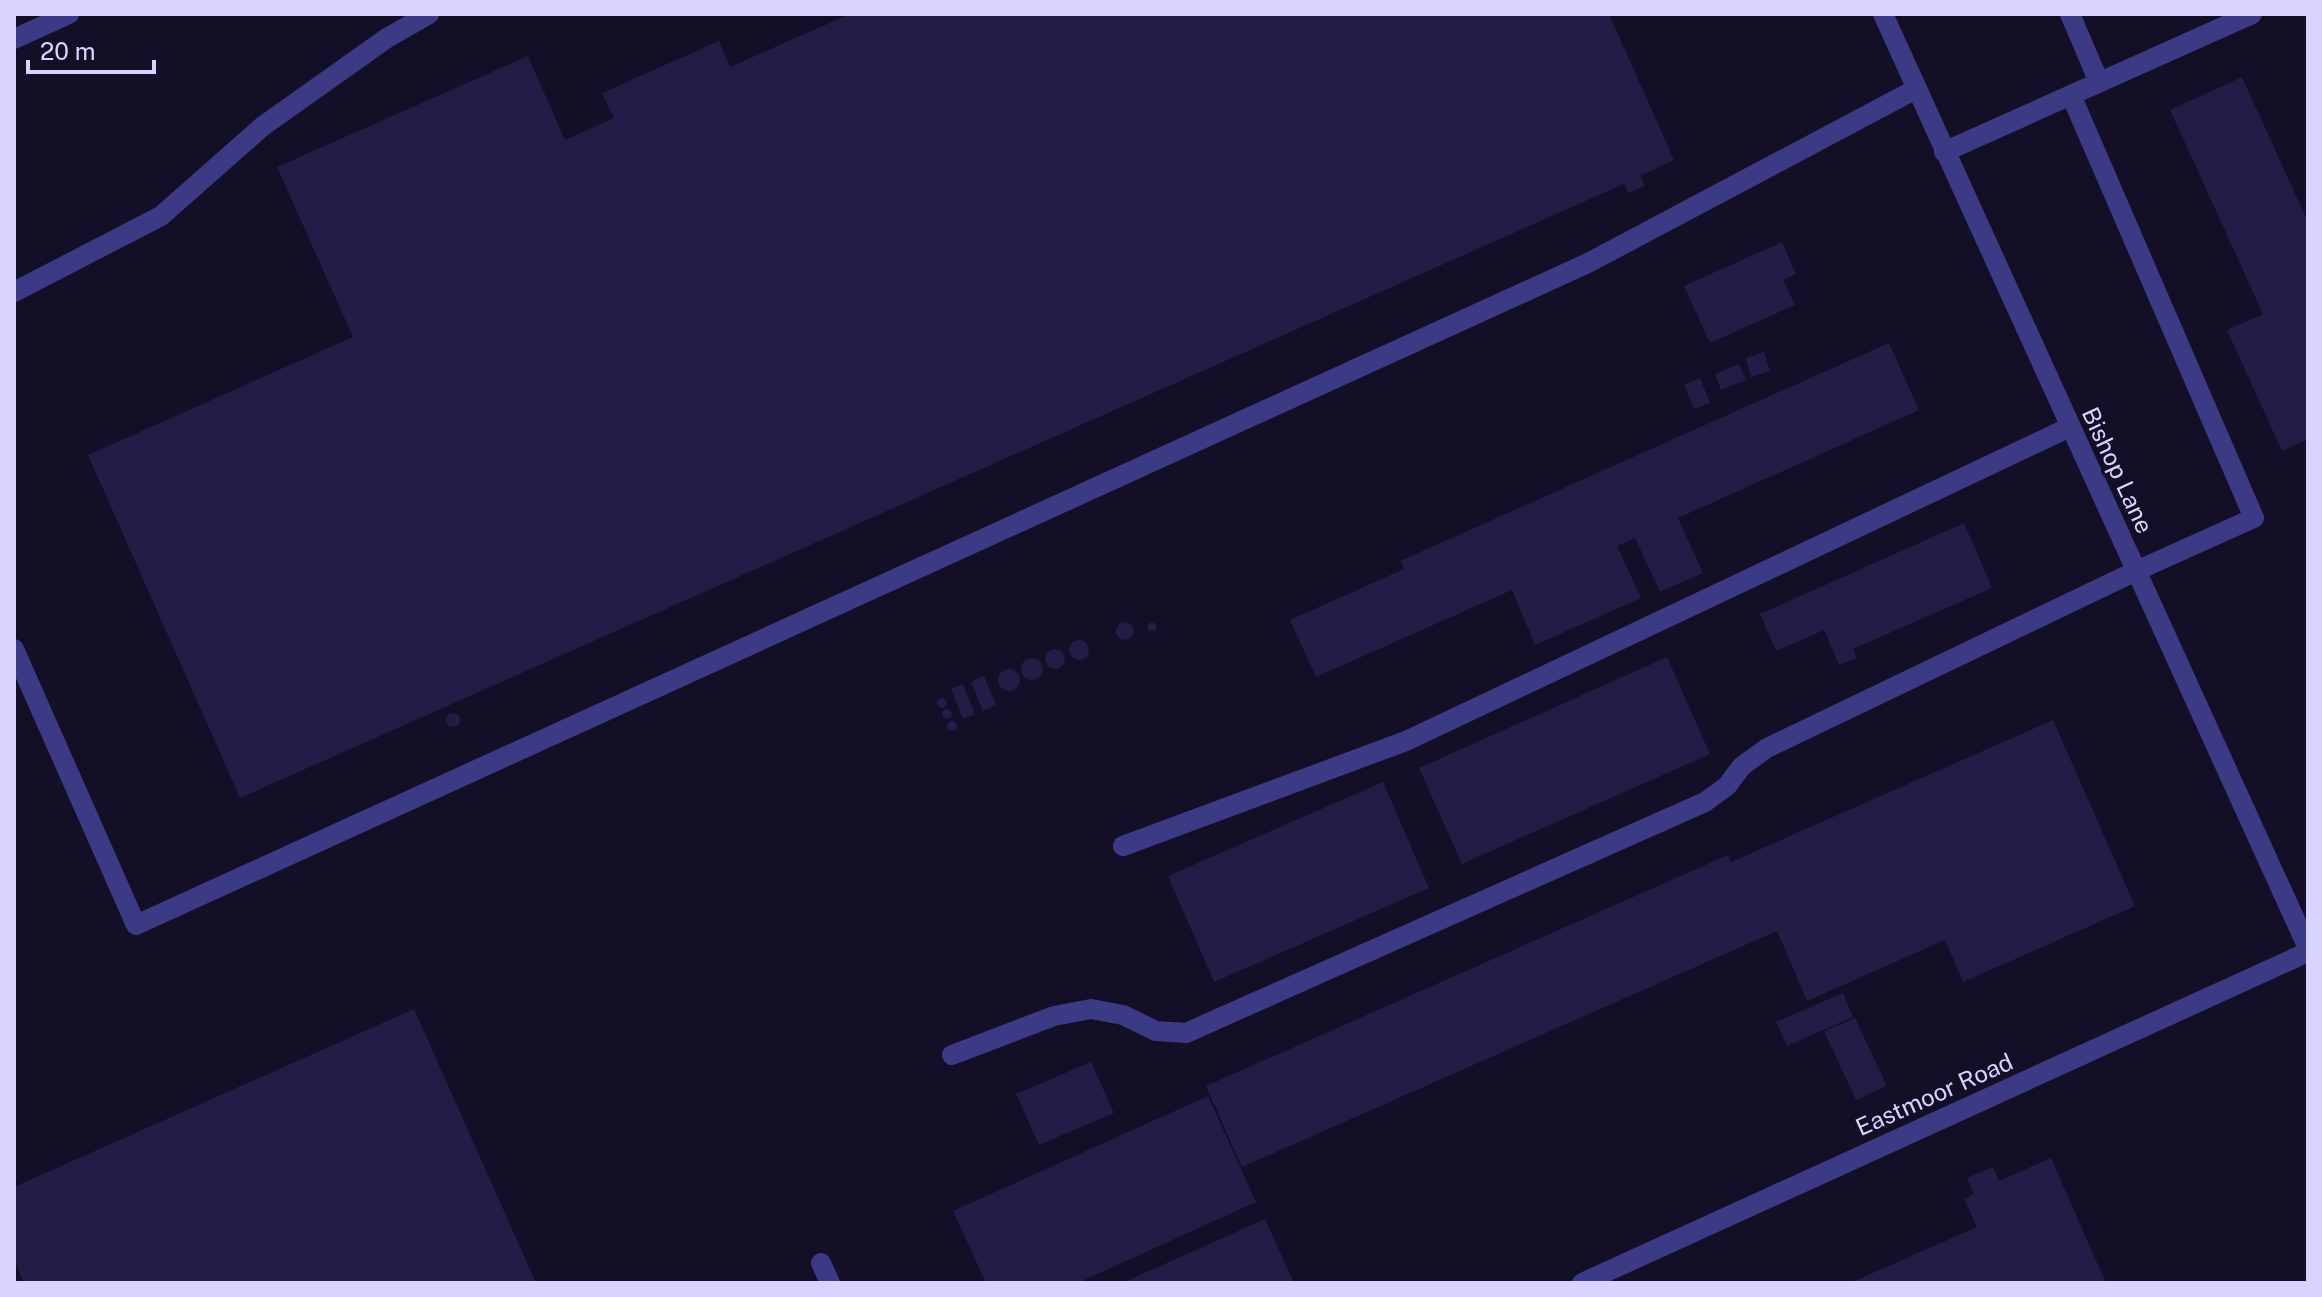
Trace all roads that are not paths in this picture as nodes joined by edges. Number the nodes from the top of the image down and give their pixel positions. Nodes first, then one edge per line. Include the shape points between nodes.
1 (69, 14) edge
2 (429, 14) edge
3 (1883, 14) edge
4 (2070, 14) edge
5 (2252, 14) edge
6 (2220, 21) edge
7 (20, 29) edge
8 (2099, 82) junction
9 (1916, 89) junction
10 (2071, 95) junction
11 (1944, 152) junction
12 (14, 292) edge
13 (2070, 427) junction
14 (2136, 571) junction
15 (14, 649) edge
16 (1123, 846) dead end
17 (2302, 919) edge
18 (2308, 950) edge
19 (952, 1055) dead end
20 (821, 1263) dead end
21 (830, 1283) edge
22 (1582, 1283) edge

1 - 7 street
2 - 12 street via 263,126 161,216
3 - 9 street, Bishop Lane
4 - 8 street
5 - 6 street
6 - 8 street
8 - 10 street
9 - 11 street, Bishop Lane
9 - 15 street via 1588,263 136,925
10 - 11 street
10 - 14 street via 2254,518
11 - 13 street, Bishop Lane
13 - 14 street, Bishop Lane
13 - 16 street via 1406,741
14 - 17 street, Bishop Lane
14 - 19 street via 1767,748 1705,802 1186,1033 1156,1031 1123,1015 1091,1009 1054,1016
17 - 18 street, Bishop Lane
18 - 22 street, Eastmoor Road
20 - 21 street

